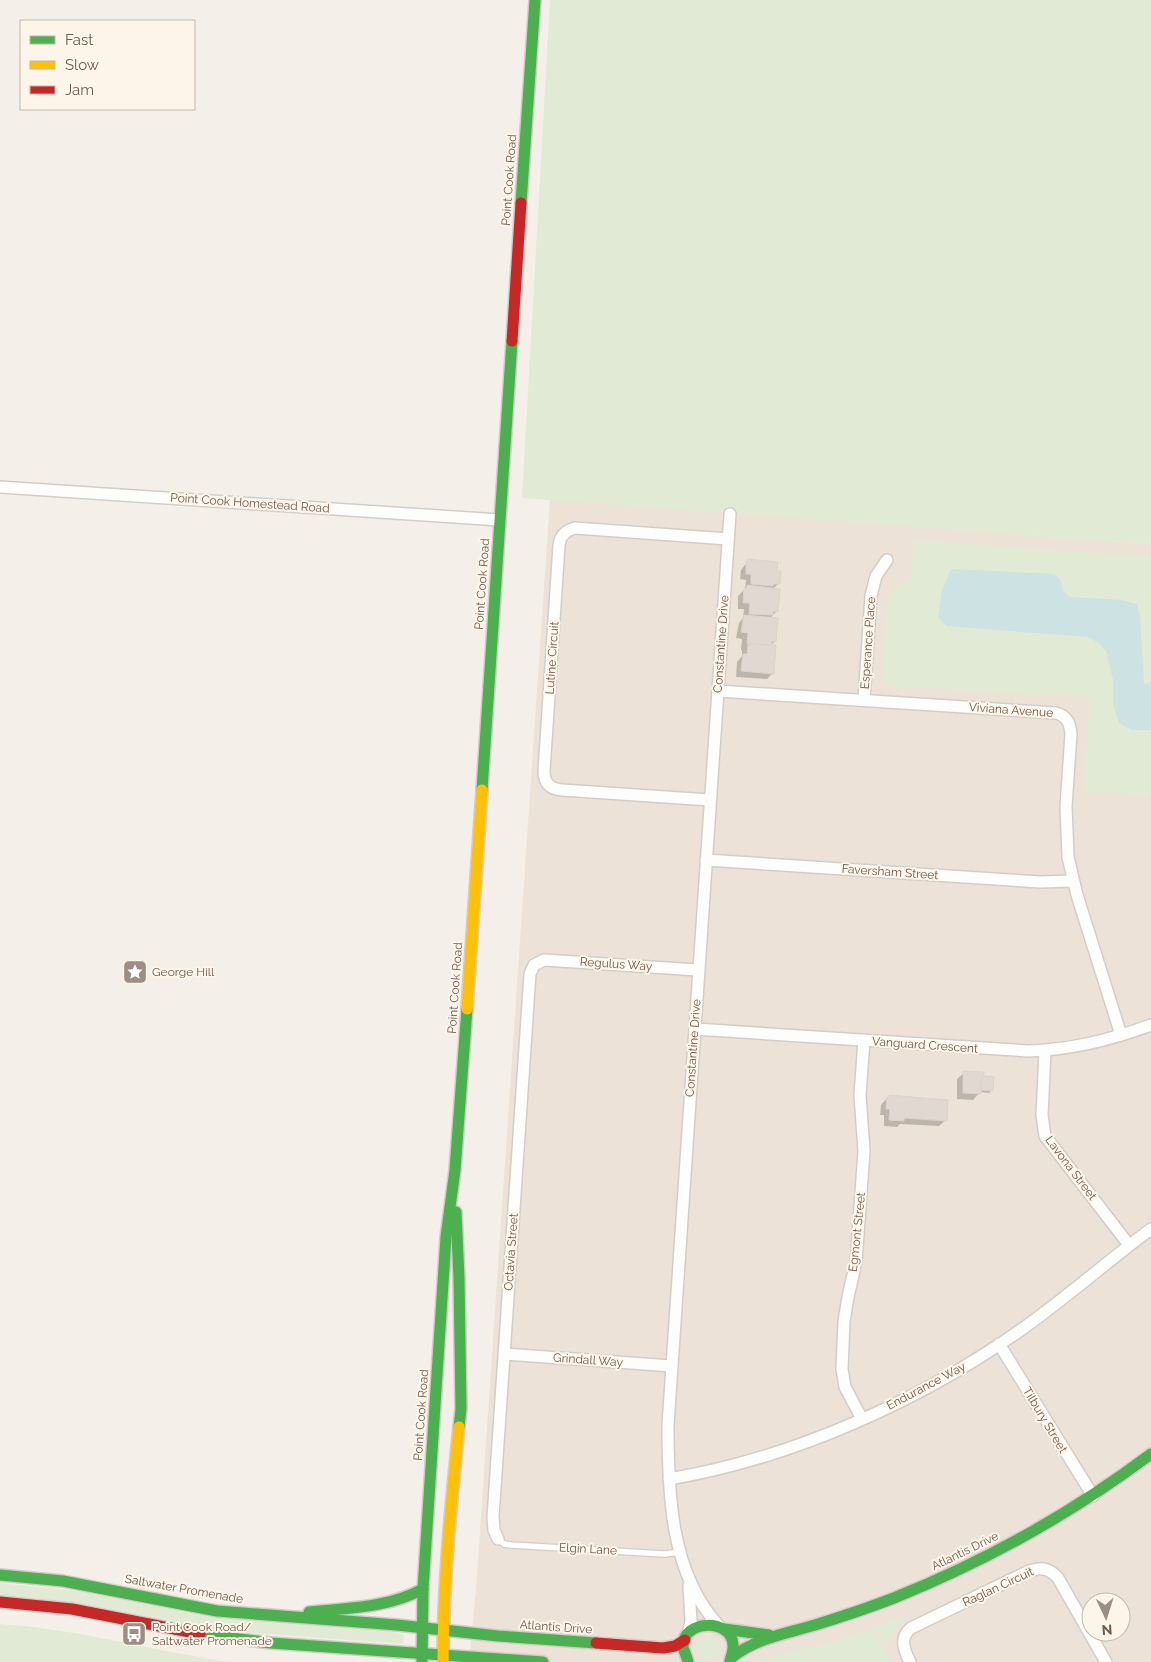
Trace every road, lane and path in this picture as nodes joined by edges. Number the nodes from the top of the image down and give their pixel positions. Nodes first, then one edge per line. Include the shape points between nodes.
1 (535, 0) edge
2 (0, 487) edge
3 (730, 514) dead end
4 (500, 520) junction
5 (728, 538) junction
6 (887, 560) dead end
7 (718, 691) junction
8 (864, 700) junction
9 (710, 800) junction
10 (706, 860) junction
11 (1073, 881) junction
12 (534, 965) joint
13 (698, 970) junction
14 (1151, 1025) edge
15 (695, 1029) junction
16 (1122, 1036) junction
17 (864, 1040) junction
18 (1045, 1051) junction
19 (454, 1170) junction
20 (1151, 1229) edge
21 (1129, 1245) junction
22 (999, 1344) junction
23 (504, 1354) junction
24 (672, 1366) junction
25 (862, 1419) junction
26 (1151, 1454) edge
27 (669, 1480) junction
28 (1093, 1496) junction
29 (498, 1539) joint
30 (680, 1552) junction
31 (0, 1575) edge
32 (689, 1581) junction
33 (423, 1589) junction
34 (0, 1602) edge
35 (273, 1616) junction
36 (721, 1627) junction
37 (424, 1628) junction
38 (443, 1631) junction
39 (773, 1635) junction
40 (686, 1637) junction
41 (377, 1650) junction
42 (422, 1658) edge
43 (443, 1658) edge
44 (730, 1660) edge
45 (388, 1662) edge
46 (543, 1662) edge
47 (688, 1662) edge
48 (910, 1662) edge
49 (1106, 1662) edge

1 - 4 main road, Point Cook Road
2 - 4 street, Point Cook Homestead Road
3 - 5 street, Constantine Drive
4 - 19 main road, Point Cook Road
5 - 7 street, Constantine Drive
5 - 9 street, Lutine Circuit via 572,529 560,539 558,565 544,771 547,783 562,790
6 - 8 street, Esperance Place via 876,576 871,596
7 - 8 street, Viviana Avenue
7 - 9 street, Constantine Drive
8 - 11 street, Viviana Avenue via 1056,713 1065,717 1071,734 1066,825
9 - 10 street, Constantine Drive
10 - 11 street, Faversham Street via 1040,882
10 - 13 street, Constantine Drive
11 - 16 street, Viviana Avenue
12 - 13 street, Regulus Way via 549,960
12 - 23 street, Octavia Street via 529,980
13 - 15 street, Constantine Drive
14 - 16 street, Vanguard Crescent
15 - 17 street, Vanguard Crescent
15 - 24 street, Constantine Drive
16 - 18 street, Vanguard Crescent
17 - 18 street, Vanguard Crescent
17 - 25 street, Egmont Street via 860,1095 864,1151 856,1262 848,1297 842,1369 845,1387
18 - 21 street, Lavona Street via 1042,1116 1045,1136
19 - 33 main road, Point Cook Road via 446,1237
19 - 38 main road, Point Cook Road via 460,1278 461,1391
20 - 21 street, Endurance Way
21 - 22 street, Endurance Way via 1043,1314
22 - 25 street, Endurance Way via 937,1382
22 - 28 street, Tilbury Street
23 - 24 street, Grindall Way
23 - 29 street, Octavia Street via 493,1517
24 - 27 street, Constantine Drive
25 - 27 street, Endurance Way via 779,1451
26 - 28 main road, Atlantis Drive
27 - 30 street, Constantine Drive
28 - 39 main road, Atlantis Drive via 1012,1544 942,1578 851,1614
29 - 30 lane, Elgin Lane via 511,1545 664,1554
30 - 32 street, Constantine Drive
31 - 35 main road, Saltwater Promenade via 62,1581 217,1611
32 - 36 street, Constantine Drive
32 - 40 street, Constantine Drive via 691,1613
33 - 35 main road via 378,1605
33 - 37 main road, Point Cook Road
34 - 41 main road via 50,1606 232,1639
35 - 37 main road, Saltwater Promenade
36 - 39 main road, Atlantis Drive
36 - 40 main road, Atlantis Drive via 699,1625
36 - 44 main road via 733,1642
37 - 38 main road, Atlantis Drive
37 - 42 main road, Point Cook Road
38 - 40 main road, Atlantis Drive via 662,1648 676,1646
38 - 43 main road, Point Cook Road
39 - 44 main road, Atlantis Drive via 745,1646
40 - 47 main road via 683,1648
41 - 42 main road
41 - 45 main road
42 - 43 main road
43 - 46 main road via 498,1657
48 - 49 street, Raglan Circuit via 903,1644 904,1636 911,1628 1041,1568 1051,1570 1058,1578

